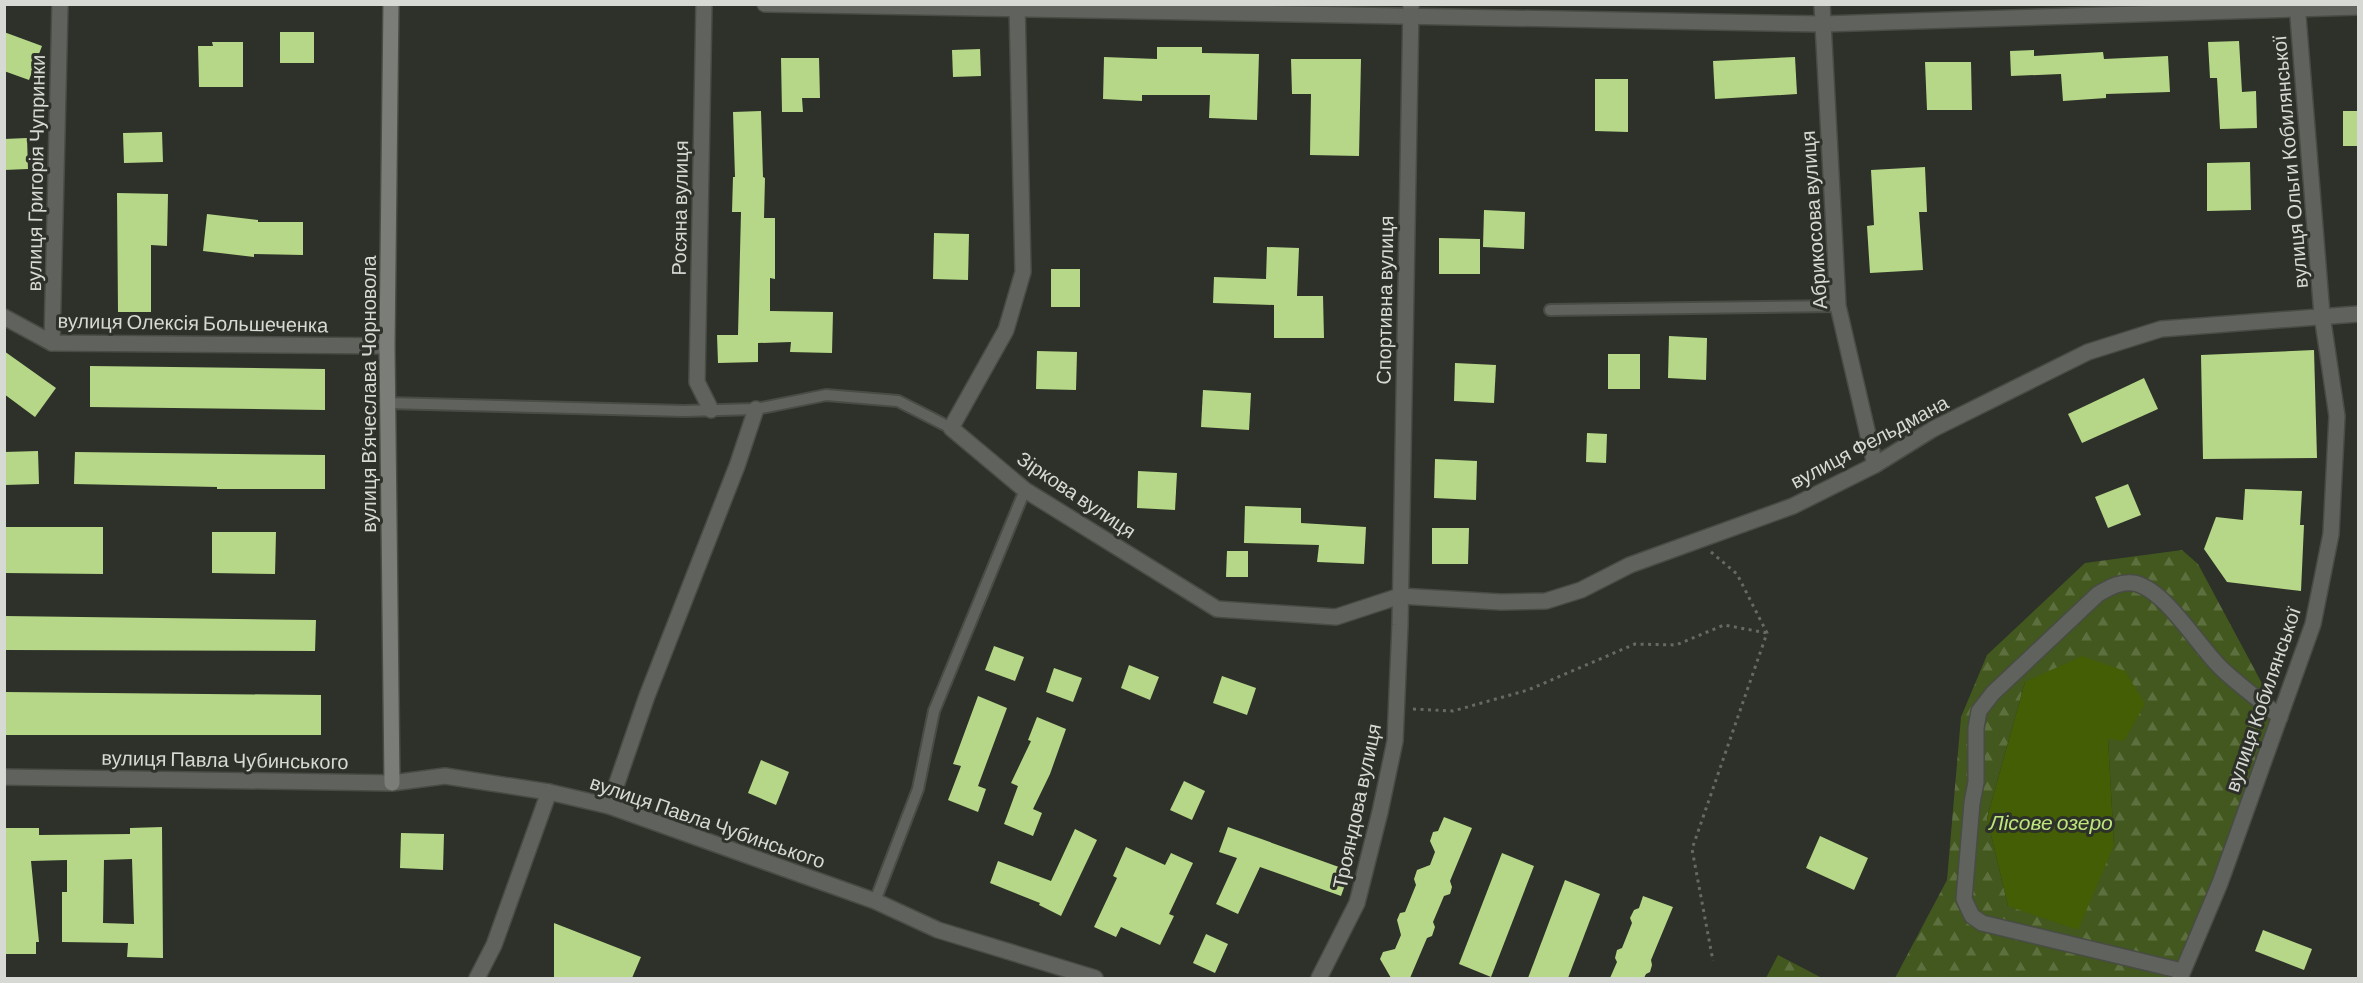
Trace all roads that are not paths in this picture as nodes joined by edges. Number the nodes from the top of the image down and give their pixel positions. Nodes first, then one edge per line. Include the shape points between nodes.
1 (60, 4) edge
2 (391, 4) edge
3 (704, 4) edge
4 (765, 4) edge
5 (1822, 4) edge
6 (1017, 7) edge
7 (2297, 7) edge
8 (2358, 8) edge
9 (1411, 10) edge
10 (1823, 24) junction
11 (1838, 306) junction
12 (1550, 310) dead end
13 (2358, 314) edge
14 (2322, 315) junction
15 (4, 317) edge
16 (52, 343) junction
17 (387, 346) junction
18 (388, 403) junction
19 (756, 409) junction
20 (711, 410) junction
21 (951, 428) junction
22 (1875, 465) junction
23 (1025, 489) junction
24 (1400, 596) junction
25 (2280, 717) junction
26 (4, 777) edge
27 (392, 783) junction
28 (549, 792) junction
29 (609, 806) junction
30 (875, 901) junction
31 (2181, 974) edge
32 (477, 978) edge
33 (1095, 978) edge
34 (1319, 978) edge

1 - 16 street, вулиця Григорія Чупринки
2 - 17 street, вулиця Вʼячеслава Чорновола
3 - 20 street, Росяна вулиця via 697,382
4 - 6 street
5 - 10 street, Абрикосова вулиця
6 - 9 street
6 - 21 street via 1023,272 1006,330
7 - 8 street
7 - 10 street
7 - 14 street, вулиця Ольги Кобилянської
9 - 10 street
9 - 24 street, Спортивна вулиця
10 - 11 street, Абрикосова вулиця
11 - 12 lane
11 - 22 street, Абрикосова вулиця
13 - 14 street, вулиця Фельдмана
14 - 22 street, вулиця Фельдмана via 2161,329 2088,352 1933,429
14 - 25 street, вулиця Кобилянської via 2337,416 2331,534 2313,624
15 - 16 street, вулиця Олексія Большеченка
16 - 17 street, вулиця Олексія Большеченка
17 - 18 street, вулиця Вʼячеслава Чорновола
18 - 20 lane
18 - 27 street, вулиця Вʼячеслава Чорновола
19 - 20 lane
19 - 21 lane via 826,395 898,401
19 - 29 street
21 - 23 street, Зіркова вулиця
22 - 24 street, вулиця Фельдмана via 1793,506 1630,565 1581,590 1546,602
23 - 24 street, Зіркова вулиця via 1217,609 1336,617
23 - 30 lane via 934,711 918,789
24 - 34 street, Трояндова вулиця via 1395,741 1380,812 1357,903
25 - 31 street, вулиця Кобилянської via 2220,883
25 - 31 street via 2222,669 2151,591 2134,583 2117,584 2098,594 1993,693 1979,711 1964,899 1972,915 1982,922
26 - 27 street, вулиця Павла Чубинського
27 - 28 street, вулиця Павла Чубинського via 445,776
28 - 29 street, вулиця Павла Чубинського
28 - 32 street via 494,945
29 - 30 street, вулиця Павла Чубинського
30 - 33 street, вулиця Павла Чубинського via 938,930

